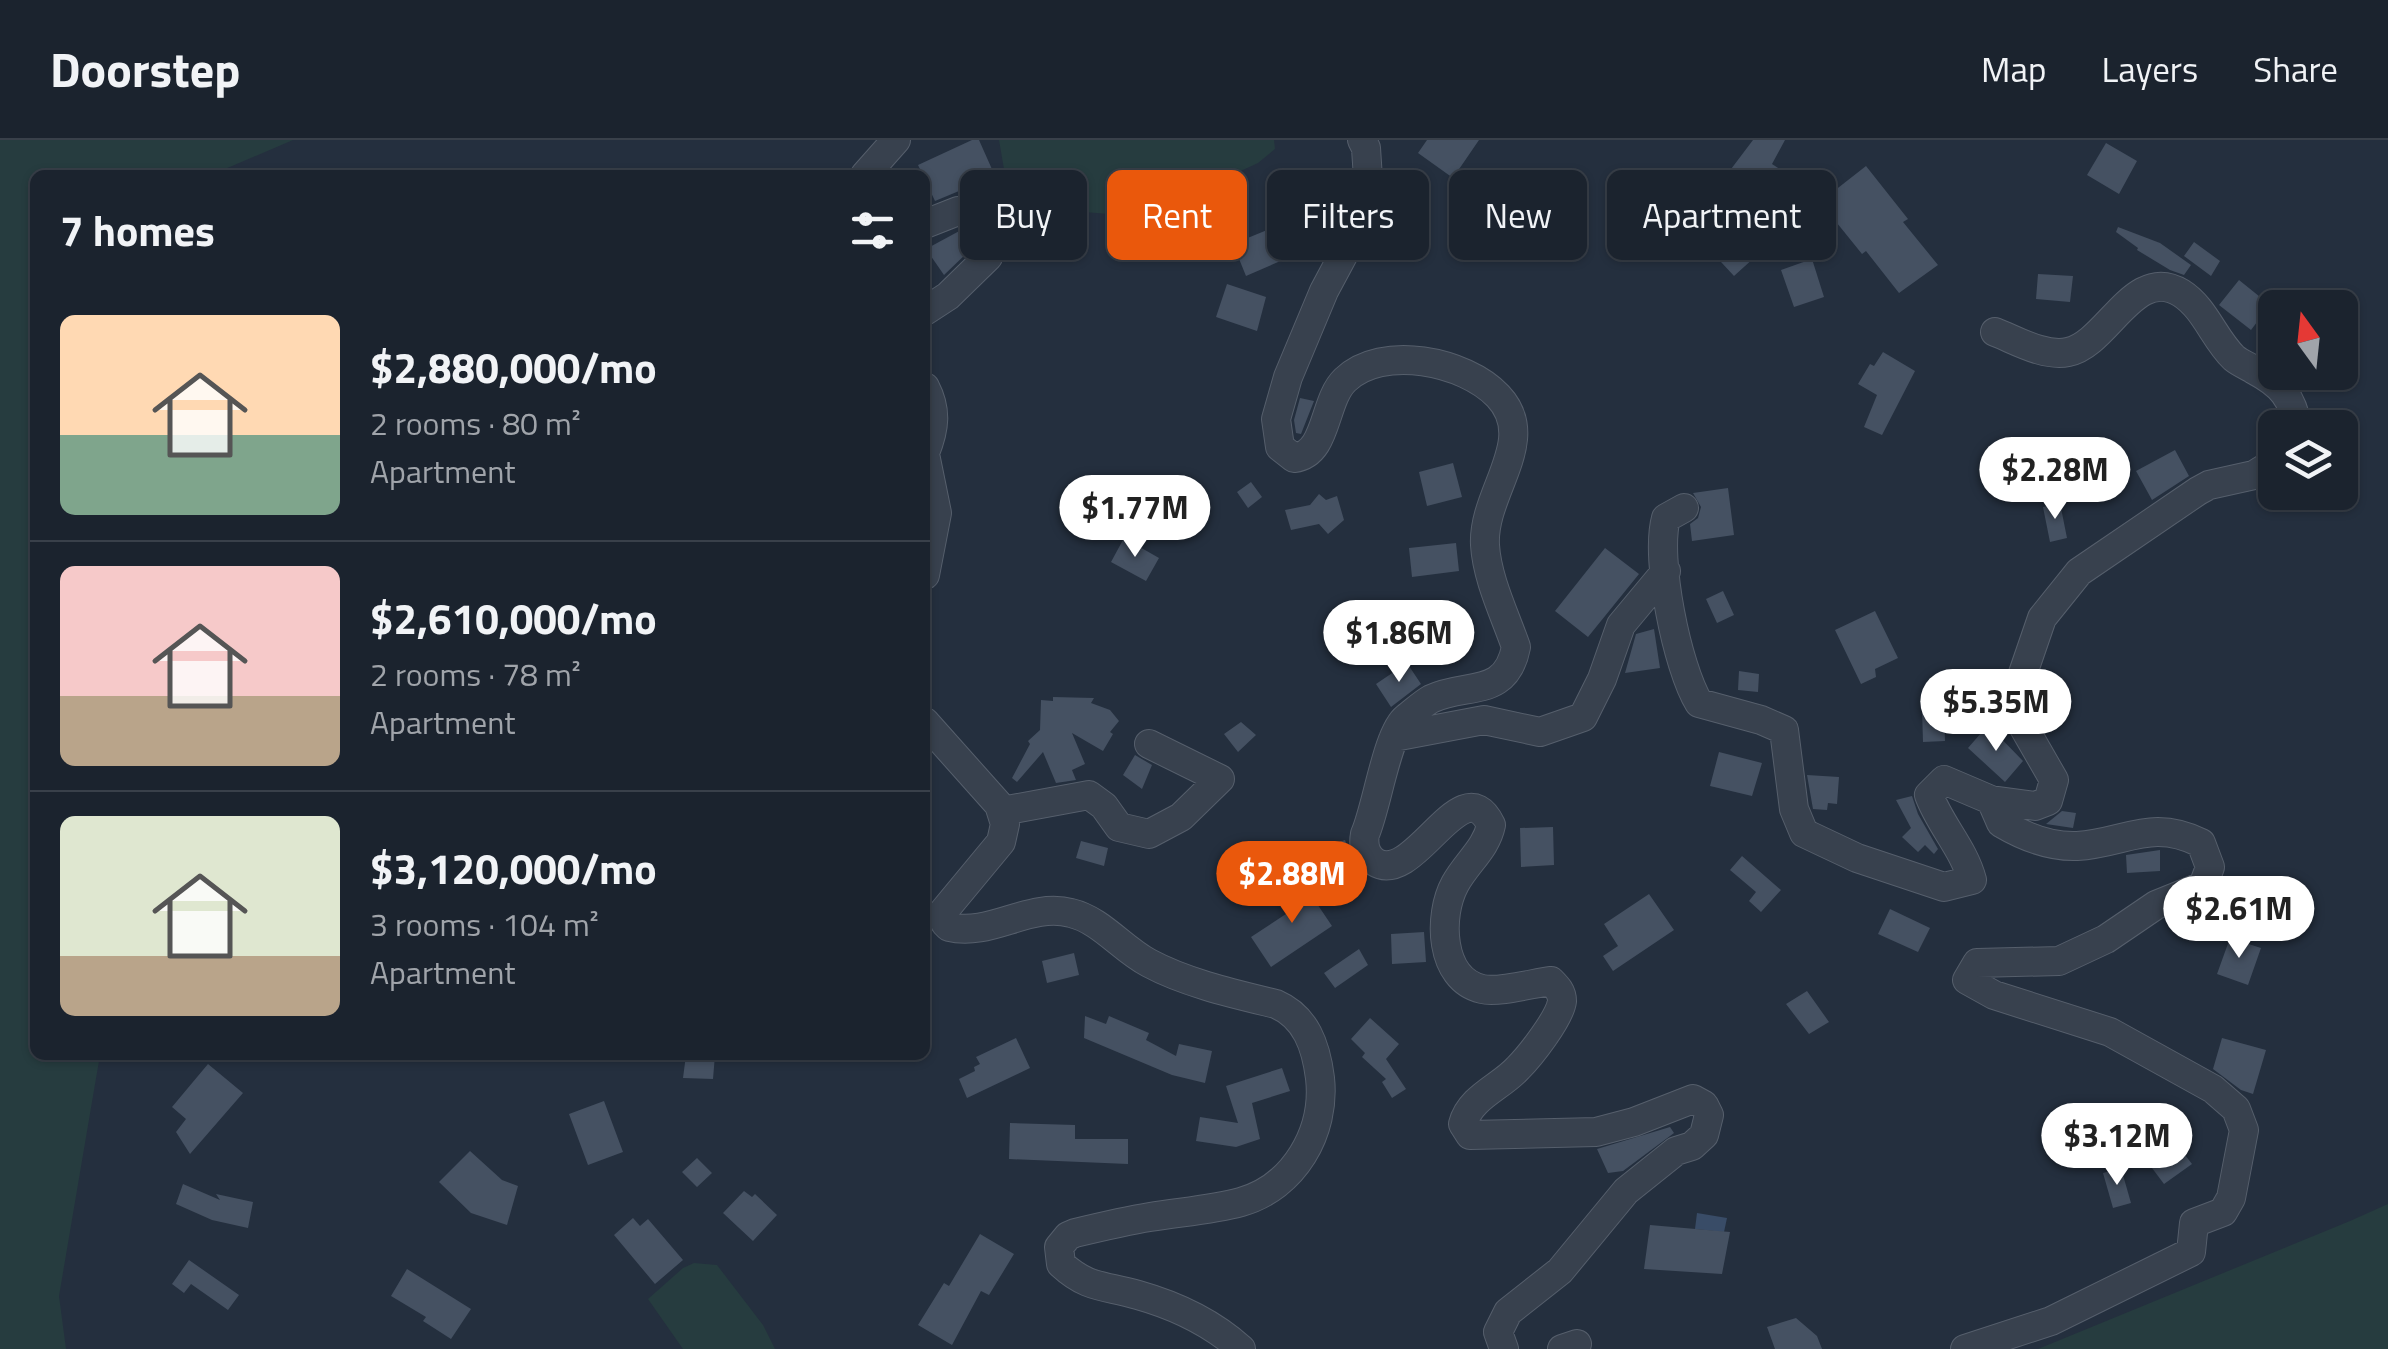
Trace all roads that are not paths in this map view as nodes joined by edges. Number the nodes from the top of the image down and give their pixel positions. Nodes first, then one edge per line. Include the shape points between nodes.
1 (896, 140) edge
2 (1362, 140) edge
3 (869, 170) edge
4 (930, 222) edge
5 (930, 307) edge
6 (1994, 332) dead end
7 (930, 397) edge
8 (2294, 410) edge
9 (930, 430) edge
10 (2258, 473) edge
11 (930, 479) edge
12 (1684, 508) dead end
13 (930, 549) edge
14 (1666, 572) junction
15 (930, 728) edge
16 (1394, 737) junction
17 (1149, 744) dead end
18 (1990, 800) junction
19 (1002, 810) junction
20 (1241, 1349) edge
21 (1504, 1349) edge
22 (1965, 1349) edge

1 - 3 street
2 - 16 street via 1368,194 1362,220 1288,377 1276,420 1280,447 1294,458 1306,455 1344,380 1397,362 1446,364 1484,384 1508,409 1516,431 1485,535 1514,658 1492,684 1432,699 1400,722
4 - 5 street via 958,211 980,214 988,257
6 - 8 street via 2066,353 2088,345 2137,294 2158,286 2178,291 2235,359 2274,380
7 - 9 street
10 - 18 street via 2198,491 2079,572 2042,618 2020,682 2022,726 2054,780 2048,801 2035,806
11 - 13 street via 937,513
12 - 14 street via 1666,518
14 - 16 street via 1621,625 1583,718 1540,732 1484,720
14 - 18 street via 1688,685 1699,704 1784,730 1794,809 1804,833 1944,887 1972,880 1929,794 1944,780
15 - 19 street
16 - 21 street via 1364,834 1368,856 1381,865 1402,860 1459,810 1484,813 1491,825 1488,839 1455,884 1443,916 1448,953 1476,987 1551,981 1561,993 1562,1005 1530,1054 1466,1116 1467,1132 1596,1132 1693,1099 1709,1115 1698,1141 1626,1191 1560,1271 1508,1312 1498,1332
17 - 19 street via 1220,779 1181,817 1150,834 1119,827 1089,795
18 - 22 street via 2002,823 2049,844 2178,832 2201,843 2210,867 2204,886 2156,905 2059,961 1977,963 1967,980 2110,1032 2214,1089 2236,1108 2244,1130 2231,1198 2223,1212 2194,1223 2190,1252 2051,1322
19 - 20 street via 1000,842 943,912 949,927 980,928 1038,911 1076,914 1163,970 1276,1004 1308,1031 1320,1075 1320,1109 1305,1151 1279,1183 1238,1203 1075,1233 1059,1247 1060,1264 1081,1282 1177,1309 1219,1329

